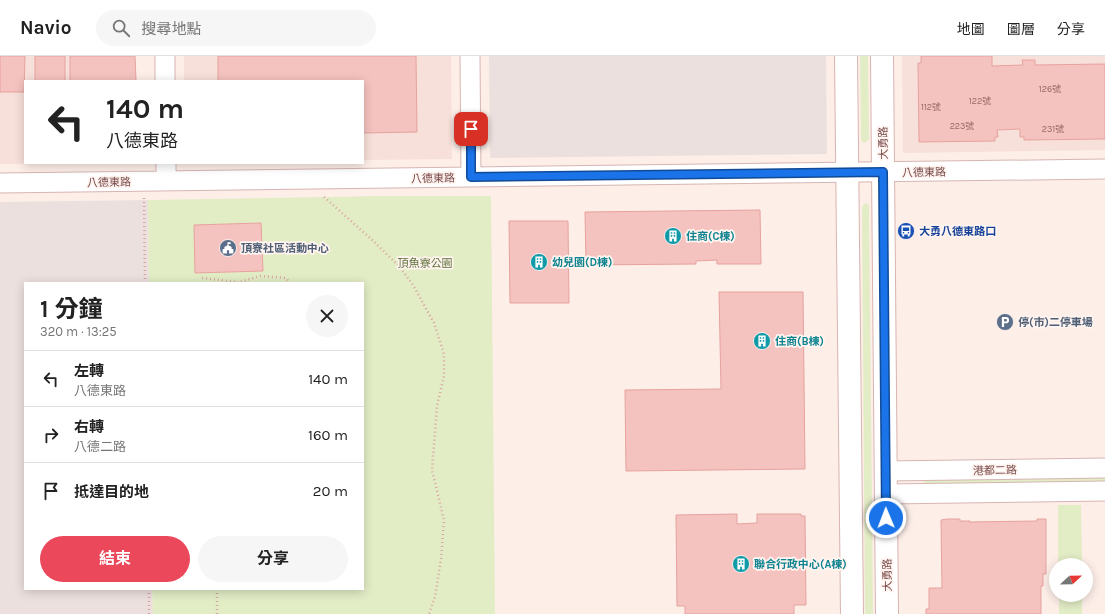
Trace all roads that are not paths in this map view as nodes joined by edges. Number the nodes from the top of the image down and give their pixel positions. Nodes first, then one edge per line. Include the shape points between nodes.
1 (165, 56) edge
2 (470, 56) edge
3 (846, 56) edge
4 (882, 56) edge
5 (165, 80) edge
6 (1105, 169) edge
7 (166, 172) edge
8 (883, 172) junction
9 (847, 173) junction
10 (471, 177) junction
11 (0, 183) edge
12 (1105, 468) edge
13 (886, 471) junction
14 (1105, 491) edge
15 (886, 494) junction
16 (852, 614) edge
17 (887, 614) edge

1 - 5 street
2 - 10 street
3 - 9 street
4 - 8 street, 大勇路
6 - 8 street, 八德東路
7 - 10 street, 八德東路
7 - 11 street, 八德東路
8 - 9 street, 八德東路
8 - 13 street, 大勇路
9 - 10 street, 八德東路
9 - 16 street
12 - 13 street, 港都二路
13 - 15 street, 大勇路
14 - 15 street, 港都二路
15 - 17 street, 大勇路

